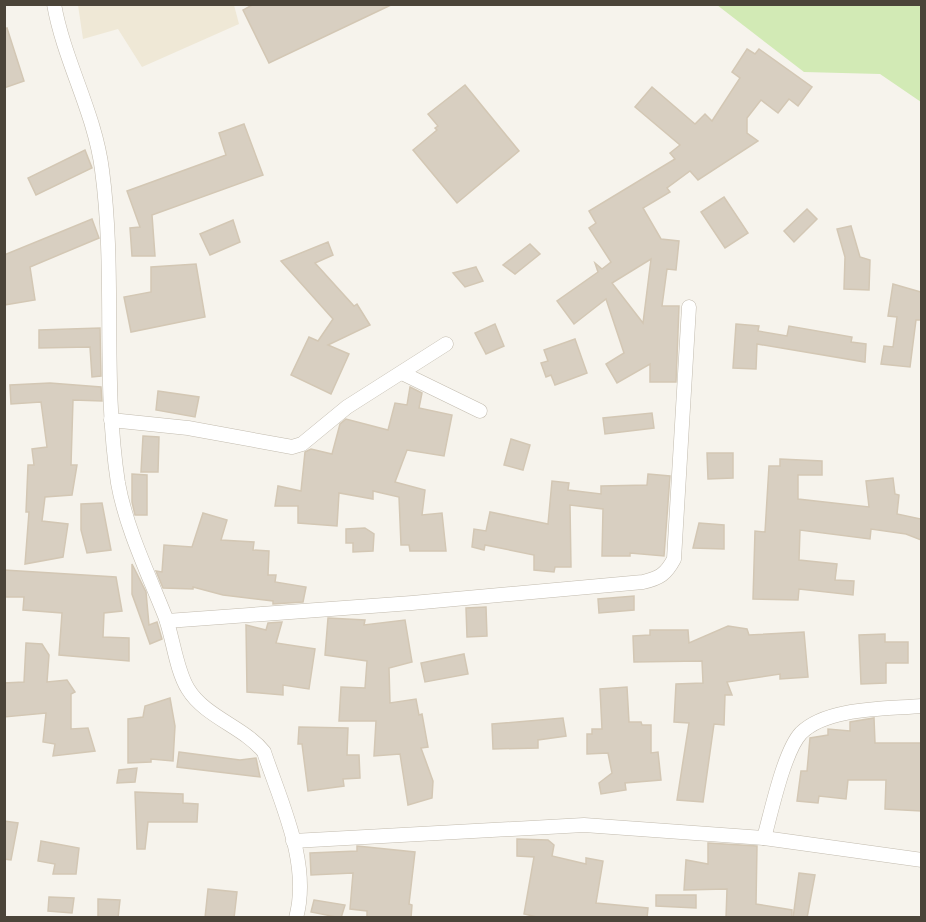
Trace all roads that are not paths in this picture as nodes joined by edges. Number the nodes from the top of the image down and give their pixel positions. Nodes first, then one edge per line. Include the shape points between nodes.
1 (54, 4) edge
2 (689, 307) dead end
3 (446, 344) dead end
4 (402, 373) junction
5 (480, 411) dead end
6 (111, 420) junction
7 (167, 621) junction
8 (921, 706) edge
9 (764, 838) junction
10 (294, 842) junction
11 (921, 860) edge
12 (296, 918) edge

1 - 6 street via 59,33 86,107 102,168
2 - 7 street via 674,559 666,573 656,579 631,583
3 - 4 street
4 - 5 street
4 - 6 street via 347,407 302,444 292,447 188,428
6 - 7 street via 125,512
7 - 10 street via 187,688 264,752
8 - 9 street via 832,717 814,723 800,734 785,766
9 - 10 street via 584,825
9 - 11 street
10 - 12 street via 301,886

